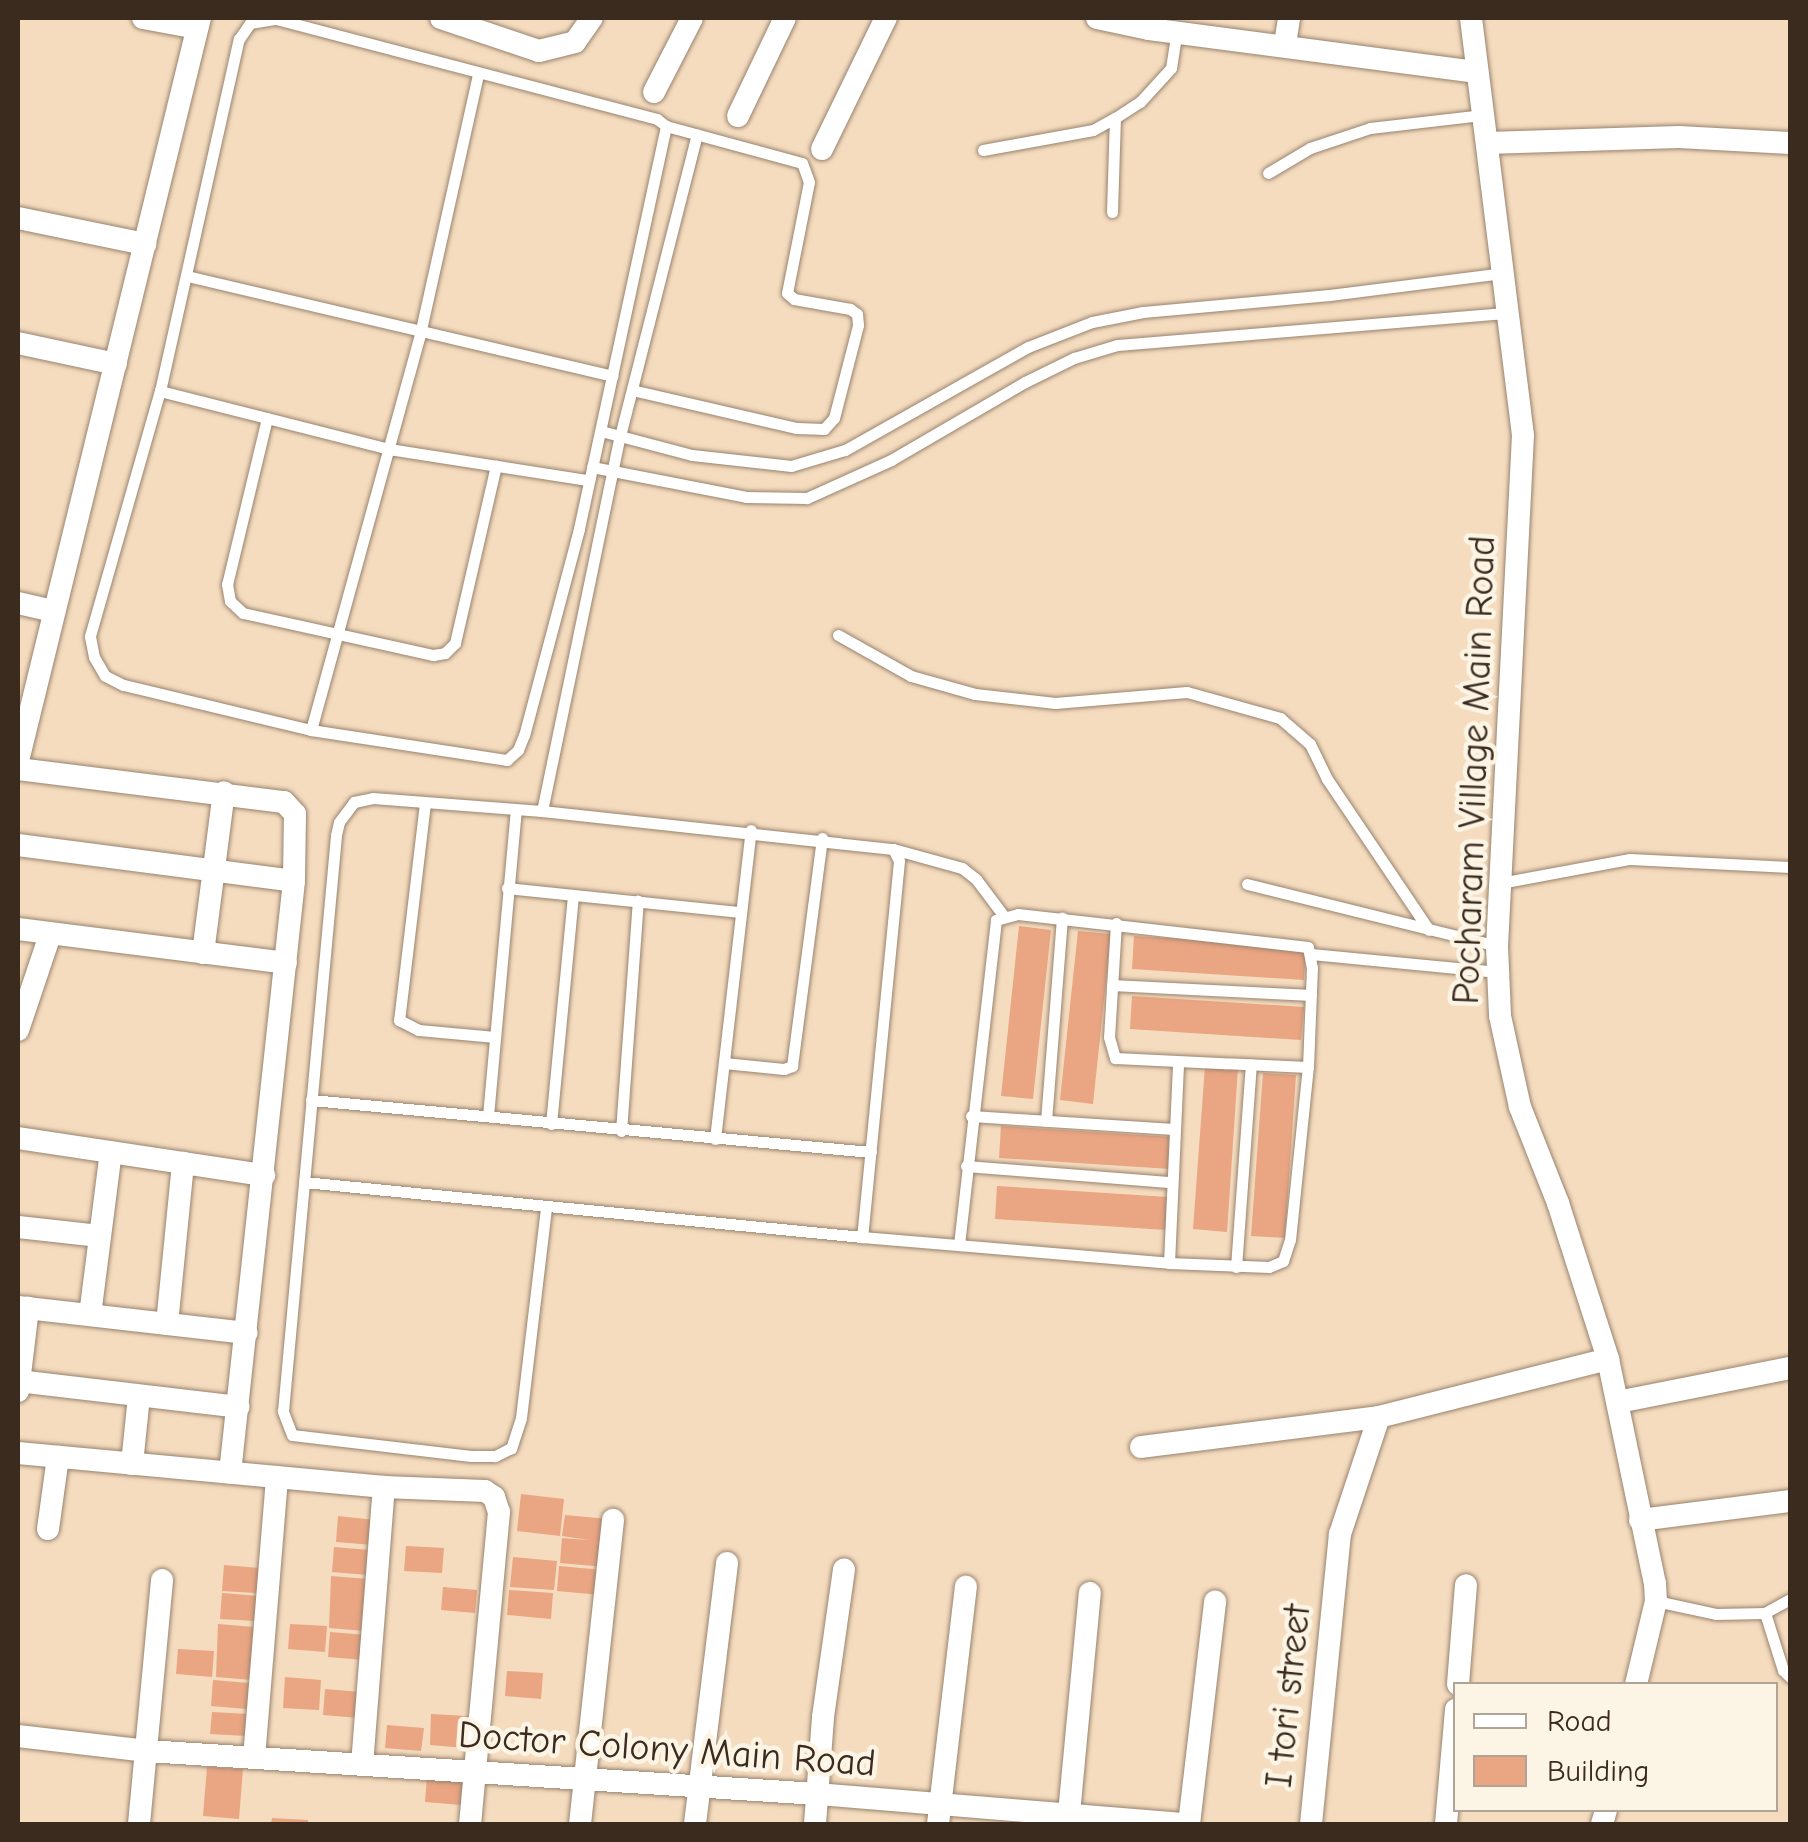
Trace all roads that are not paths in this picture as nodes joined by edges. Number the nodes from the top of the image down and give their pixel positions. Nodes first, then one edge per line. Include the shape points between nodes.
1 (143, 18) edge
2 (441, 18) edge
3 (592, 18) edge
4 (692, 18) edge
5 (785, 18) edge
6 (886, 18) edge
7 (1098, 18) edge
8 (1288, 18) edge
9 (1471, 18) edge
10 (198, 23) edge
11 (1151, 23) edge
12 (499, 27) edge
13 (1178, 32) junction
14 (1285, 44) junction
15 (1477, 72) junction
16 (478, 76) junction
17 (654, 92) dead end
18 (1483, 115) junction
19 (738, 116) dead end
20 (1115, 118) junction
21 (666, 126) junction
22 (697, 135) junction
23 (1790, 143) edge
24 (1487, 144) junction
25 (822, 149) dead end
26 (983, 150) dead end
27 (1268, 174) dead end
28 (1112, 212) dead end
29 (18, 218) edge
30 (145, 244) junction
31 (1502, 273) junction
32 (187, 276) junction
33 (1506, 313) junction
34 (420, 334) junction
35 (18, 343) edge
36 (116, 364) junction
37 (612, 376) junction
38 (632, 390) junction
39 (160, 391) junction
40 (267, 418) junction
41 (601, 431) junction
42 (620, 436) junction
43 (390, 448) junction
44 (496, 466) junction
45 (613, 472) junction
46 (590, 474) junction
47 (18, 603) edge
48 (54, 612) junction
49 (338, 634) junction
50 (838, 635) dead end
51 (23, 718) edge
52 (311, 730) junction
53 (18, 761) edge
54 (18, 769) edge
55 (224, 792) junction
56 (425, 803) junction
57 (516, 811) junction
58 (542, 811) junction
59 (751, 830) junction
60 (822, 838) junction
61 (18, 845) edge
62 (893, 849) junction
63 (1790, 867) edge
64 (213, 872) junction
65 (294, 882) junction
66 (1500, 882) junction
67 (1247, 884) dead end
68 (507, 888) junction
69 (573, 894) junction
70 (638, 902) junction
71 (740, 912) junction
72 (1002, 915) junction
73 (1062, 918) junction
74 (1116, 923) junction
75 (18, 928) edge
76 (1429, 930) junction
77 (50, 935) junction
78 (1496, 946) junction
79 (203, 953) junction
80 (1311, 954) junction
81 (286, 962) junction
82 (1498, 972) junction
83 (1112, 985) junction
84 (1311, 994) junction
85 (18, 1030) edge
86 (495, 1037) junction
87 (724, 1062) junction
88 (1178, 1063) junction
89 (1251, 1065) junction
90 (1308, 1067) junction
91 (311, 1100) junction
92 (488, 1116) junction
93 (972, 1116) junction
94 (1046, 1121) junction
95 (551, 1124) junction
96 (1174, 1130) junction
97 (620, 1131) junction
98 (18, 1138) edge
99 (715, 1139) junction
100 (111, 1152) junction
101 (870, 1152) junction
102 (182, 1163) junction
103 (966, 1166) junction
104 (264, 1175) junction
105 (304, 1182) junction
106 (1172, 1182) junction
107 (546, 1208) junction
108 (18, 1227) edge
109 (100, 1236) junction
110 (862, 1238) junction
111 (959, 1245) junction
112 (1169, 1262) junction
113 (1236, 1267) junction
114 (23, 1307) edge
115 (90, 1315) junction
116 (167, 1324) junction
117 (247, 1333) junction
118 (1608, 1359) junction
119 (1790, 1368) edge
120 (18, 1384) edge
121 (139, 1396) junction
122 (1618, 1402) junction
123 (238, 1407) junction
124 (1379, 1417) junction
125 (1141, 1448) dead end
126 (18, 1454) edge
127 (58, 1457) junction
128 (132, 1464) junction
129 (230, 1473) junction
130 (276, 1477) junction
131 (384, 1487) junction
132 (1790, 1501) edge
133 (613, 1520) dead end
134 (1640, 1520) junction
135 (48, 1529) dead end
136 (727, 1563) dead end
137 (844, 1569) dead end
138 (162, 1580) dead end
139 (1466, 1585) dead end
140 (966, 1588) dead end
141 (1090, 1593) dead end
142 (1790, 1599) edge
143 (1656, 1601) junction
144 (1216, 1602) dead end
145 (1765, 1613) junction
146 (1788, 1669) edge
147 (1458, 1682) edge
148 (1636, 1682) edge
149 (18, 1736) edge
150 (1453, 1744) edge
151 (148, 1750) junction
152 (254, 1758) junction
153 (362, 1765) junction
154 (475, 1773) junction
155 (583, 1778) junction
156 (699, 1788) junction
157 (818, 1794) junction
158 (939, 1814) edge
159 (1068, 1820) edge
160 (139, 1824) edge
161 (470, 1824) edge
162 (580, 1824) edge
163 (695, 1824) edge
164 (815, 1824) edge
165 (1181, 1824) edge
166 (1189, 1824) edge
167 (1311, 1824) edge
168 (1446, 1824) edge

1 - 10 street
2 - 12 street
3 - 12 street via 574,42 539,51
4 - 17 street
5 - 19 street
6 - 25 street
7 - 11 street
8 - 14 street
9 - 15 street, Pocharam Village Main Road
10 - 30 street
11 - 13 street
13 - 14 street
13 - 20 lane via 1172,68
14 - 15 street
15 - 18 street, Pocharam Village Main Road
16 - 21 lane
16 - 32 lane via 276,19 250,23 239,39
16 - 34 lane
18 - 24 street, Pocharam Village Main Road
18 - 27 lane via 1370,128 1310,148
20 - 26 lane via 1093,130
20 - 28 lane
21 - 22 lane
21 - 37 lane
22 - 38 lane
22 - 38 lane via 802,164 808,182 788,294 850,308 858,325 834,418 824,429
23 - 24 street via 1679,137
24 - 31 street, Pocharam Village Main Road
29 - 30 street
30 - 36 street
31 - 33 street, Pocharam Village Main Road
31 - 42 lane via 1092,322 1028,347 845,450 791,466 692,455
32 - 34 lane
32 - 39 lane
33 - 45 lane via 1118,345 1058,366 891,460 806,498 746,496
33 - 66 street, Pocharam Village Main Road via 1523,435
34 - 37 lane
34 - 43 lane
35 - 36 street
36 - 48 street
37 - 41 lane
38 - 42 lane
39 - 40 lane
39 - 52 lane via 90,636 94,657 105,676 123,685
40 - 43 lane
40 - 49 lane via 227,584 230,602 243,614
41 - 42 lane
41 - 46 lane
42 - 45 lane
43 - 44 lane
43 - 49 lane
44 - 46 lane
44 - 49 lane via 451,649 433,654
45 - 46 lane
45 - 58 lane
46 - 52 lane via 513,757 487,759
47 - 48 street
48 - 51 street
49 - 52 lane
50 - 76 lane via 910,676 975,694 1054,704 1187,692 1280,718 1310,744 1327,780
51 - 53 street
54 - 55 street
55 - 64 street
55 - 65 street via 289,806 298,825
56 - 57 lane
56 - 86 lane via 399,1020 419,1030
56 - 91 lane via 363,800 339,822
57 - 58 lane
57 - 68 lane
58 - 59 lane
59 - 60 lane
59 - 71 lane
60 - 62 lane
60 - 87 lane via 792,1066
61 - 64 street
62 - 72 lane via 962,868
62 - 101 lane via 899,861
63 - 66 lane via 1630,860
64 - 65 street
64 - 79 street
65 - 81 street
66 - 78 street, Pocharam Village Main Road
67 - 76 lane
68 - 69 lane
68 - 86 lane
69 - 70 lane
69 - 95 lane
70 - 71 lane
70 - 97 lane
71 - 87 lane
72 - 73 lane
72 - 93 lane via 992,930
73 - 74 lane
73 - 94 lane
74 - 80 lane via 1301,943
74 - 83 lane
75 - 77 street
76 - 78 lane
77 - 79 street
77 - 85 street
78 - 82 street, Pocharam Village Main Road
79 - 81 street
80 - 82 lane
80 - 84 lane
81 - 104 street
82 - 118 street, Pocharam Village Main Road via 1506,1055
83 - 84 lane
83 - 88 lane via 1110,1054
84 - 90 lane
86 - 92 lane
87 - 99 lane
88 - 89 lane
88 - 96 lane
89 - 90 lane
89 - 113 lane
90 - 113 lane via 1287,1252 1269,1268
91 - 92 lane
91 - 105 lane
92 - 95 lane
93 - 94 lane
93 - 103 lane
94 - 96 lane
95 - 97 lane
96 - 106 lane
97 - 99 lane
98 - 100 street
99 - 101 lane
100 - 102 street
100 - 109 street
101 - 110 lane
102 - 104 street
102 - 116 street
103 - 106 lane
103 - 111 lane
104 - 117 street
105 - 107 lane
105 - 107 lane via 283,1410 286,1428 303,1440 470,1456 496,1456 510,1448 521,1418
106 - 112 lane
107 - 110 lane
108 - 109 street
109 - 115 street
110 - 111 lane
111 - 112 lane
112 - 113 lane
114 - 115 street
114 - 120 street
115 - 116 street
116 - 117 street
117 - 123 street
118 - 122 street, Pocharam Village Main Road
118 - 124 street
119 - 122 street
120 - 121 street
121 - 123 street
121 - 128 street
122 - 134 street, Pocharam Village Main Road
123 - 129 street
124 - 125 street
124 - 167 street, I tori street via 1340,1534
126 - 127 street
127 - 128 street
127 - 135 street
128 - 129 street
129 - 130 street
130 - 131 street
130 - 152 street
131 - 153 street
131 - 154 street via 486,1491 498,1503
132 - 134 street
133 - 155 street
134 - 143 street, Pocharam Village Main Road
136 - 156 street
137 - 157 street
138 - 151 street
139 - 147 street
140 - 158 street
141 - 159 street
142 - 145 lane
143 - 145 lane via 1716,1614
143 - 148 street, Pocharam Village Main Road
144 - 166 street
145 - 146 lane
149 - 151 street, Doctor Colony Main Road
150 - 168 street
151 - 152 street, Doctor Colony Main Road
151 - 160 street
152 - 153 street, Doctor Colony Main Road
153 - 154 street, Doctor Colony Main Road
154 - 155 street, Doctor Colony Main Road
154 - 161 street
155 - 156 street, Doctor Colony Main Road
155 - 162 street
156 - 157 street, Doctor Colony Main Road
156 - 163 street
157 - 158 street, Doctor Colony Main Road
157 - 164 street
158 - 159 street, Doctor Colony Main Road
159 - 165 street, Doctor Colony Main Road

